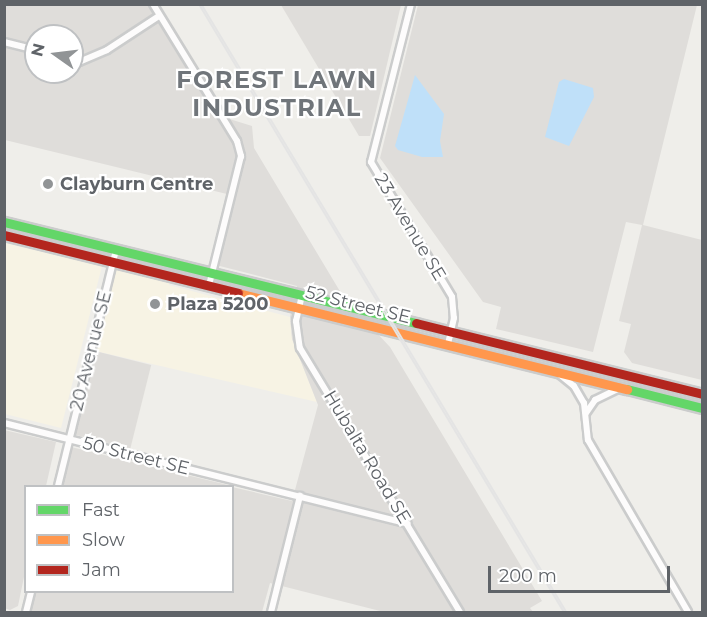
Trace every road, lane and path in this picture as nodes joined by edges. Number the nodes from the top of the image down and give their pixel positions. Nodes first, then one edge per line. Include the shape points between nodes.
1 (153, 4) edge
2 (411, 4) edge
3 (159, 16) junction
4 (4, 42) edge
5 (24, 47) edge
6 (84, 60) edge
7 (4, 222) edge
8 (4, 235) edge
9 (116, 250) junction
10 (114, 262) junction
11 (212, 272) junction
12 (209, 285) junction
13 (302, 294) junction
14 (299, 308) junction
15 (451, 332) junction
16 (448, 345) junction
17 (558, 372) junction
18 (620, 388) junction
19 (702, 394) edge
20 (702, 408) edge
21 (586, 414) junction
22 (4, 423) edge
23 (69, 440) junction
24 (58, 485) edge
25 (300, 496) junction
26 (408, 524) junction
27 (31, 593) edge
28 (26, 612) edge
29 (271, 612) edge
30 (460, 612) edge
31 (688, 612) edge

1 - 3 street
2 - 15 street, 23 Avenue SE via 371,162 452,297
3 - 6 street
3 - 11 street via 237,141 241,156
4 - 5 street
7 - 9 main road, 52 Street SE
8 - 10 main road, 52 Street SE
9 - 10 street, 20 Avenue SE
9 - 11 main road, 52 Street SE
10 - 12 main road, 52 Street SE
10 - 23 street, 20 Avenue SE
11 - 12 street
11 - 13 main road, 52 Street SE
12 - 14 main road, 52 Street SE
13 - 14 street, Hubalta Road SE
13 - 15 main road, 52 Street SE
14 - 16 main road, 52 Street SE
14 - 26 street, Hubalta Road SE via 296,321 300,348
15 - 16 street, 23 Avenue SE
15 - 19 main road, 52 Street SE
16 - 17 main road, 52 Street SE
17 - 18 main road, 52 Street SE
17 - 21 street via 574,386
18 - 20 main road, 52 Street SE
18 - 21 street via 594,400
21 - 31 street via 588,440
22 - 23 street, 50 Street SE
23 - 24 street, 20 Avenue SE
23 - 25 street, 50 Street SE
25 - 26 street, 50 Street SE
25 - 29 street
26 - 30 street, Hubalta Road SE
27 - 28 street

